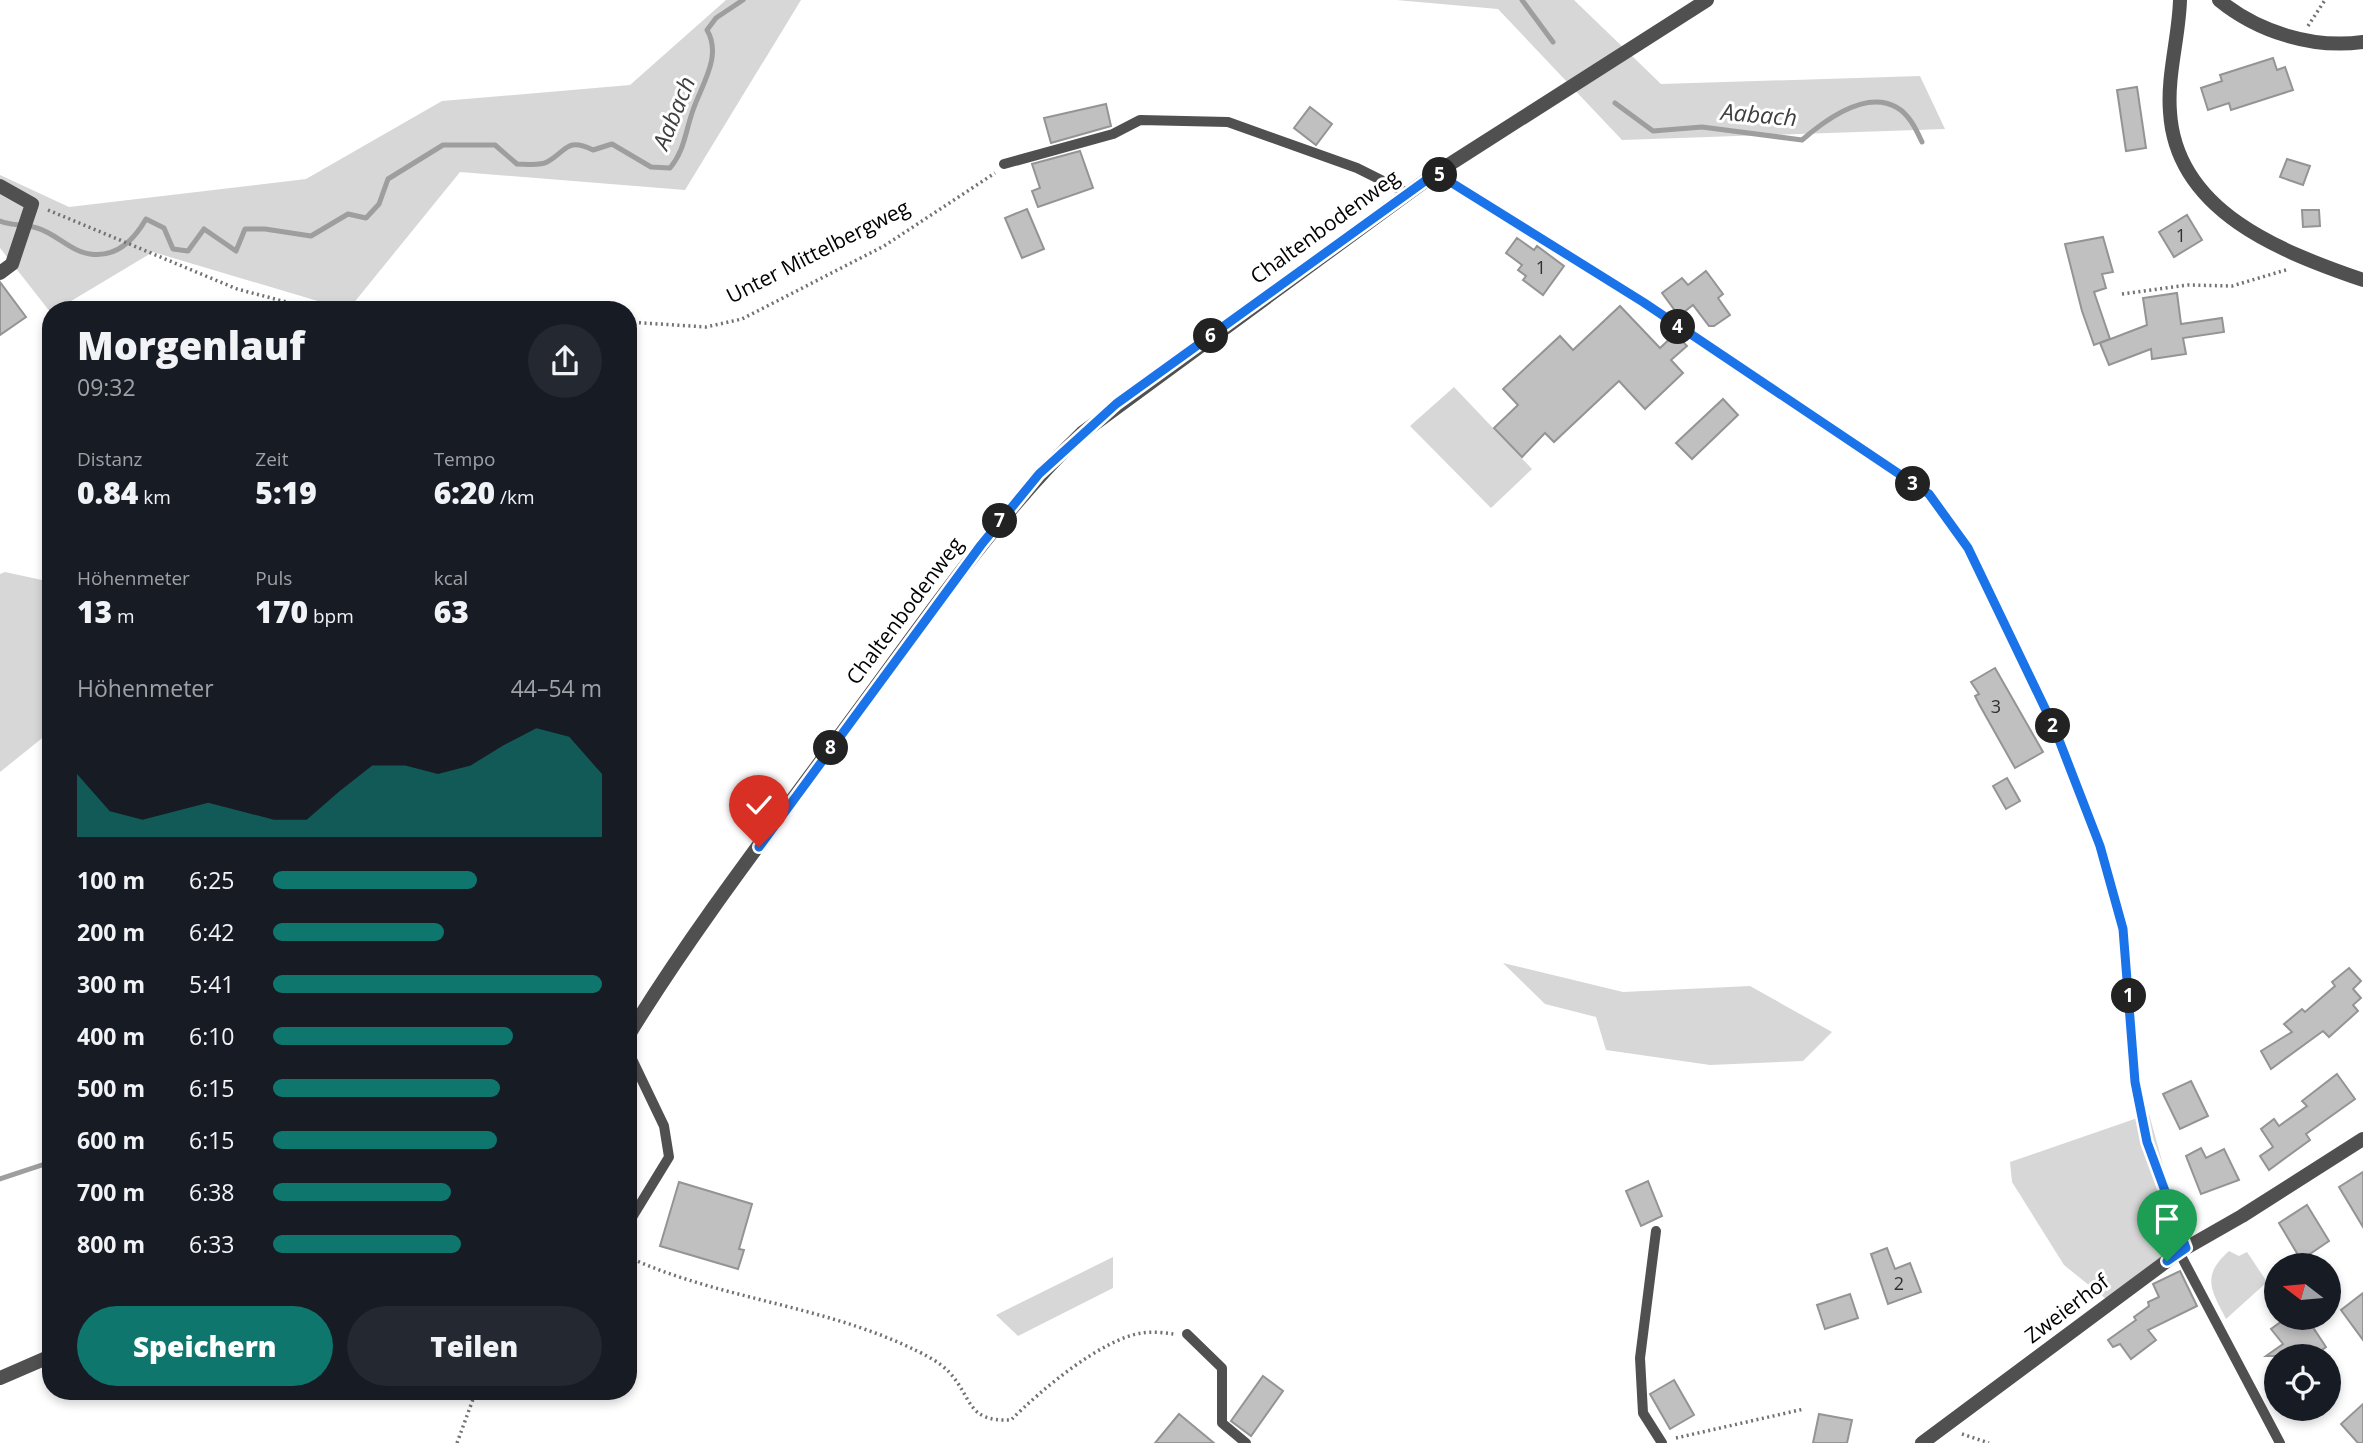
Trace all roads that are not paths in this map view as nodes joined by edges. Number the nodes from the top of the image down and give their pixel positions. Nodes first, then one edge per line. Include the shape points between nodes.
1 (1707, 0) edge
2 (2180, 0) edge
3 (2219, 0) edge
4 (2363, 42) edge
5 (1004, 164) road end
6 (1436, 173) junction
7 (0, 186) edge
8 (1408, 193) junction
9 (0, 273) edge
10 (2363, 280) edge
11 (637, 1022) edge
12 (637, 1070) edge
13 (2363, 1139) edge
14 (637, 1209) edge
15 (1656, 1231) dead end
16 (2182, 1250) junction
17 (1187, 1334) road end
18 (42, 1360) edge
19 (0, 1378) edge
20 (1245, 1443) edge
21 (1662, 1443) edge
22 (1922, 1443) edge
23 (2280, 1443) edge

1 - 6 street, Chaltenbodenweg
2 - 10 street via 2170,110 2172,132 2192,177 2222,211 2259,237
3 - 4 street via 2247,19 2298,39 2319,44
5 - 8 lane via 1113,134 1140,120 1228,122 1357,168
6 - 8 street, Chaltenbodenweg
6 - 16 lane via 1643,302 1929,494 1968,548 2054,727 2100,846 2123,929 2135,1082 2147,1142
7 - 9 street via 32,204 12,264
8 - 11 street, Chaltenbodenweg via 1116,404 1039,474 811,774
12 - 14 lane via 664,1126 669,1157
13 - 16 street, Zweierhof
15 - 21 lane via 1640,1358 1643,1413
16 - 22 street, Zweierhof
16 - 23 lane
17 - 20 lane via 1222,1368 1222,1423
18 - 19 street

